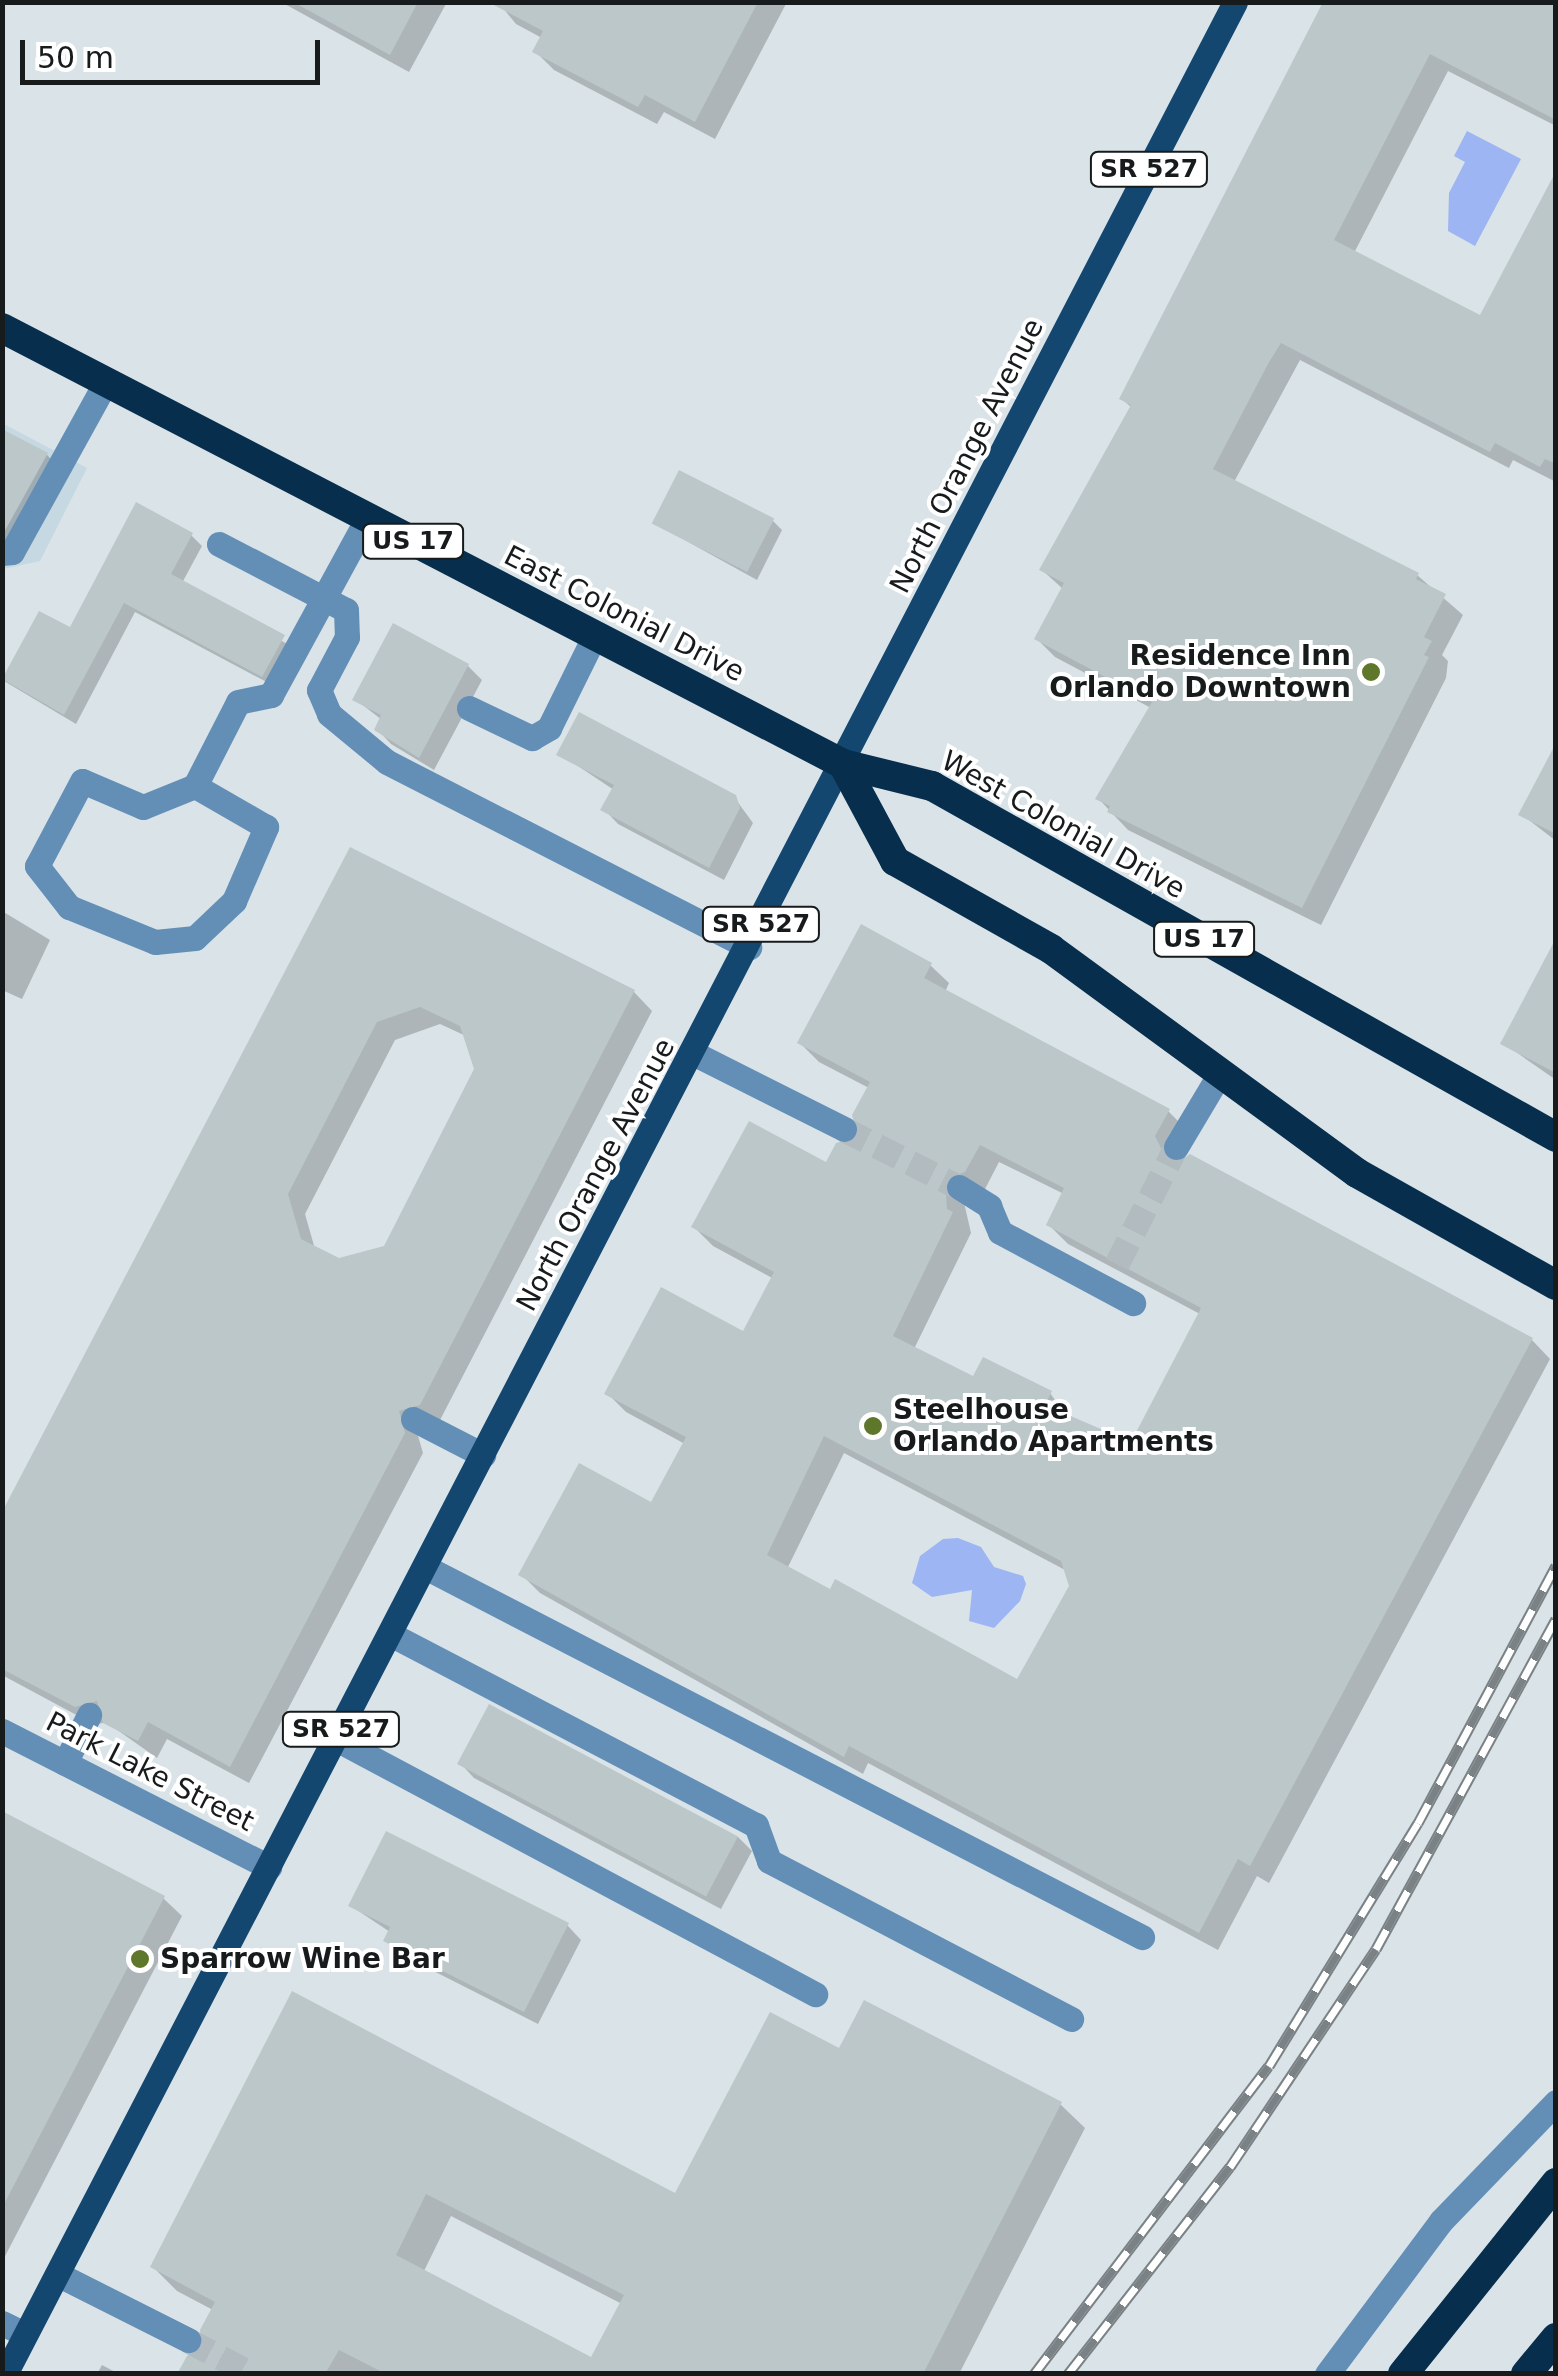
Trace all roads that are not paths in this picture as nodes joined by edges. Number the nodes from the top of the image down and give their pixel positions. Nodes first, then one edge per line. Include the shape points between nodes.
1 (1235, 2) edge
2 (2, 328) edge
3 (106, 382) junction
4 (368, 518) junction
5 (219, 544) dead end
6 (2, 553) edge
7 (326, 599) junction
8 (595, 635) junction
9 (469, 708) dead end
10 (843, 764) junction
11 (195, 786) junction
12 (749, 948) junction
13 (694, 1053) junction
14 (1219, 1076) junction
15 (844, 1128) tunnel mouth
16 (1556, 1137) edge
17 (1176, 1147) tunnel mouth
18 (959, 1187) tunnel mouth
19 (1117, 1264) tunnel mouth
20 (1556, 1285) edge
21 (1104, 1288) junction
22 (1132, 1303) dead end
23 (413, 1418) dead end
24 (484, 1455) junction
25 (425, 1568) junction
26 (390, 1634) junction
27 (89, 1715) dead end
28 (2, 1731) edge
29 (336, 1739) junction
30 (65, 1762) junction
31 (269, 1867) junction
32 (1142, 1937) dead end
33 (814, 1994) dead end
34 (1071, 2018) dead end
35 (1556, 2102) edge
36 (1556, 2183) edge
37 (56, 2274) junction
38 (14, 2329) edge
39 (1556, 2338) edge
40 (188, 2340) tunnel mouth
41 (5, 2374) edge
42 (1327, 2374) edge
43 (1403, 2374) edge
44 (1526, 2374) edge

1 - 10 main road, North Orange Avenue / SR 527
2 - 3 highway, East Colonial Drive / US 17
3 - 4 highway, East Colonial Drive / US 17
3 - 6 street via 12,552
4 - 7 street
4 - 8 highway, East Colonial Drive / US 17
5 - 7 street
7 - 11 street via 271,695 238,702
7 - 12 street via 346,610 347,637 319,690 329,714 387,762
8 - 9 street via 549,728 532,738
8 - 10 highway, East Colonial Drive / US 17
10 - 12 main road, North Orange Avenue / SR 527
10 - 14 highway via 895,861 1051,949
10 - 16 highway, West Colonial Drive / US 17 via 932,786
11 - 11 street via 266,826 234,901 195,938 155,942 70,907 38,866 82,781 142,808
12 - 13 main road, North Orange Avenue / SR 527
13 - 15 street
13 - 24 main road, North Orange Avenue / SR 527
14 - 17 street
14 - 20 highway via 1356,1174
18 - 21 street via 989,1206 1000,1232
19 - 21 street
21 - 22 street
23 - 24 street
24 - 25 main road, North Orange Avenue / SR 527
25 - 26 main road, North Orange Avenue / SR 527
25 - 32 street
26 - 29 main road, North Orange Avenue / SR 527
26 - 34 street via 756,1825 769,1861
27 - 30 street
28 - 30 street, Park Lake Street
29 - 31 main road, North Orange Avenue / SR 527
29 - 33 street
30 - 31 street, Park Lake Street
31 - 37 main road, North Orange Avenue / SR 527
35 - 42 street via 1441,2221
36 - 43 highway
37 - 38 main road, North Orange Avenue / SR 527
37 - 40 street
38 - 41 main road, North Orange Avenue / SR 527
39 - 44 highway

